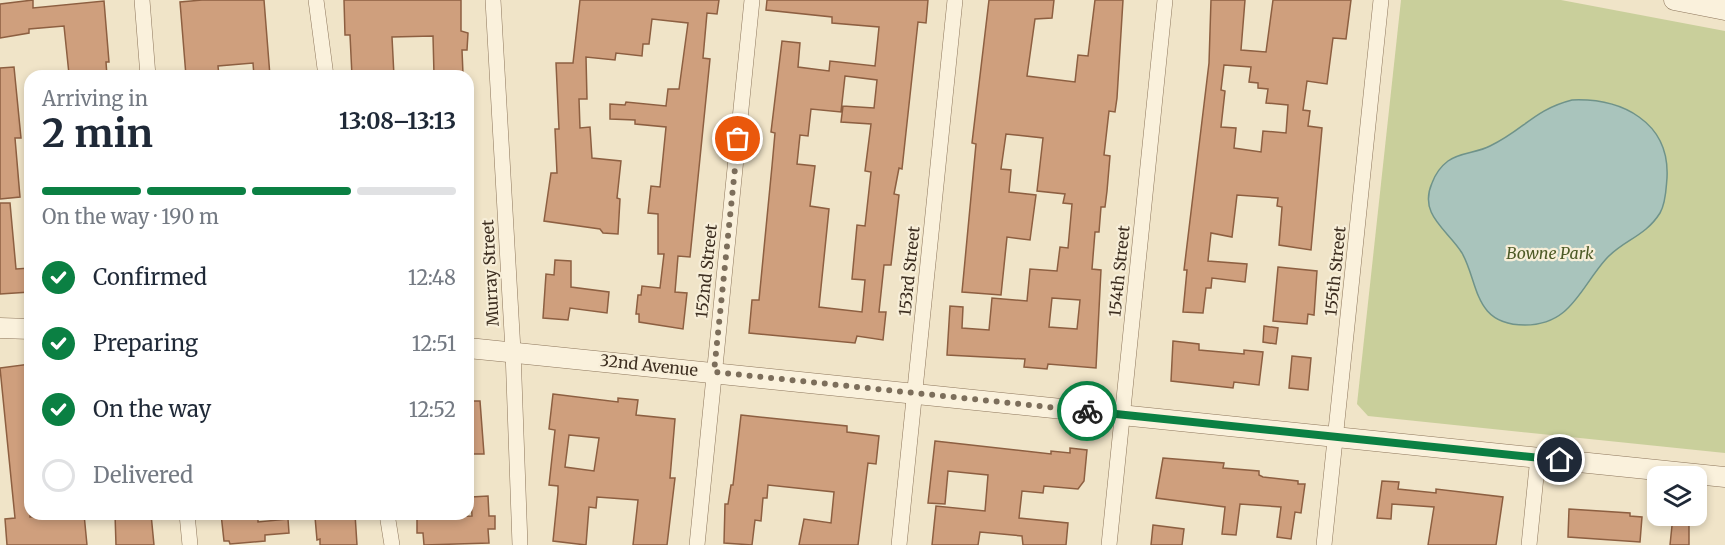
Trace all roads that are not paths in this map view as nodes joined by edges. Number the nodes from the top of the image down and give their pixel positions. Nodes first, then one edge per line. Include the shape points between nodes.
1 (142, 0) edge
2 (316, 0) edge
3 (493, 0) edge
4 (752, 0) edge
5 (955, 0) edge
6 (1166, 0) edge
7 (1380, 0) edge
8 (1674, 0) edge
9 (1725, 10) edge
10 (148, 70) edge
11 (325, 70) edge
12 (0, 327) edge
13 (24, 329) edge
14 (474, 348) edge
15 (513, 351) junction
16 (714, 372) junction
17 (914, 393) junction
18 (1122, 415) junction
19 (1335, 436) junction
20 (1538, 457) junction
21 (1725, 477) edge
22 (188, 520) edge
23 (388, 520) edge
24 (190, 545) edge
25 (392, 545) edge
26 (520, 545) edge
27 (697, 545) edge
28 (899, 545) edge
29 (1109, 545) edge
30 (1324, 545) edge
31 (1529, 545) edge

1 - 10 street
2 - 11 street
3 - 15 street, Murray Street
4 - 16 street, 152nd Street
5 - 17 street, 153rd Street
6 - 18 street, 154th Street
7 - 19 street, 155th Street
8 - 9 street
12 - 13 street
14 - 15 street, 32nd Avenue
15 - 16 street, 32nd Avenue
15 - 26 street, Murray Street
16 - 17 street, 32nd Avenue
16 - 27 street, 152nd Street
17 - 18 street, 32nd Avenue
17 - 28 street, 153rd Street
18 - 19 street, 32nd Avenue
18 - 29 street, 154th Street
19 - 20 street, 32nd Avenue
19 - 30 street, 155th Street
20 - 21 street, 32nd Avenue
20 - 31 street
22 - 24 street
23 - 25 street

